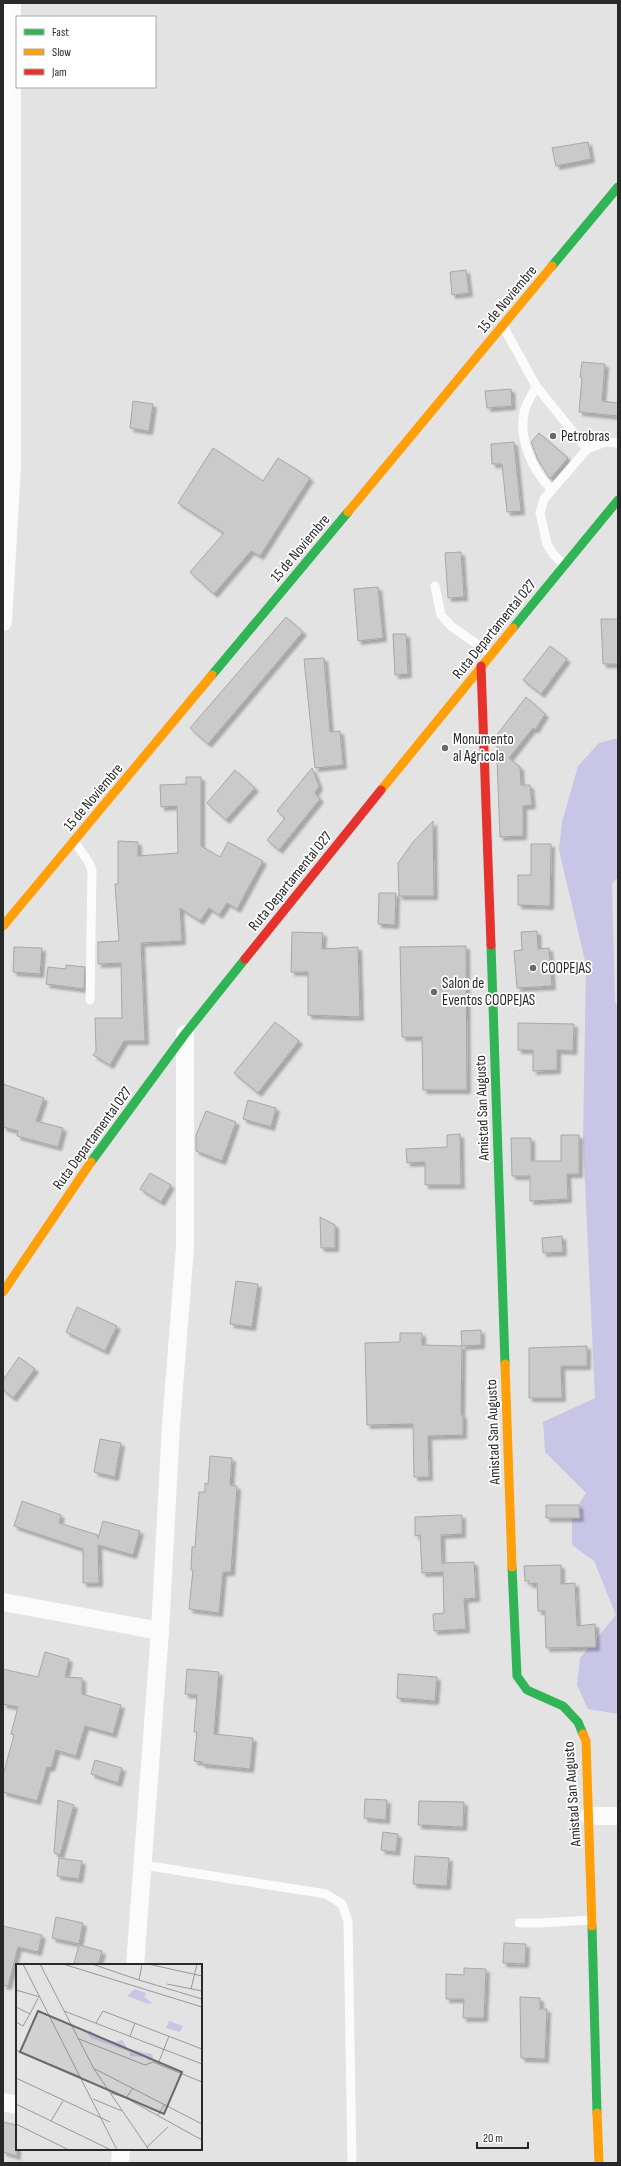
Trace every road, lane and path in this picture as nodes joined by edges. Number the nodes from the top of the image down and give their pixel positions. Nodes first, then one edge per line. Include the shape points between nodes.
1 (12, 3) edge
2 (618, 188) edge
3 (503, 326) junction
4 (536, 386) junction
5 (618, 443) edge
6 (587, 449) junction
7 (550, 489) junction
8 (618, 500) edge
9 (564, 566) junction
10 (435, 586) dead end
11 (3, 622) edge
12 (491, 654) junction
13 (481, 666) junction
14 (74, 841) junction
15 (6, 915) edge
16 (90, 1000) dead end
17 (185, 1034) junction
18 (3, 1292) edge
19 (3, 1602) edge
20 (160, 1631) junction
21 (589, 1816) junction
22 (618, 1816) edge
23 (143, 1865) junction
24 (592, 1920) junction
25 (519, 1923) dead end
26 (136, 1964) edge
27 (3, 2102) edge
28 (16, 2105) edge
29 (121, 2150) edge
30 (120, 2163) edge
31 (352, 2163) edge
32 (599, 2163) edge

1 - 11 street via 12,466
2 - 3 street, 15 de Noviembre
3 - 4 lane
3 - 14 street, 15 de Noviembre
4 - 6 lane
4 - 7 lane via 524,418 526,445 530,460
5 - 6 lane via 605,442
6 - 7 lane
7 - 9 lane via 542,504 542,522 547,544
8 - 9 street, Ruta Departamental 027
9 - 12 street, Ruta Departamental 027
10 - 12 lane via 441,615 451,626
12 - 13 street, Ruta Departamental 027
13 - 17 street, Ruta Departamental 027
13 - 21 street, Amistad San Augusto via 517,1676 526,1690 563,1706 578,1722 586,1741
14 - 15 street, 15 de Noviembre
14 - 16 lane via 92,870
17 - 18 street, Ruta Departamental 027 via 79,1178
17 - 20 street via 185,1247 171,1425
19 - 20 street
20 - 23 street
21 - 22 street
21 - 24 street, Amistad San Augusto
23 - 26 street
23 - 31 lane via 326,1894 342,1904 348,1921
24 - 25 lane
24 - 32 street, Amistad San Augusto
27 - 28 street
29 - 30 street

